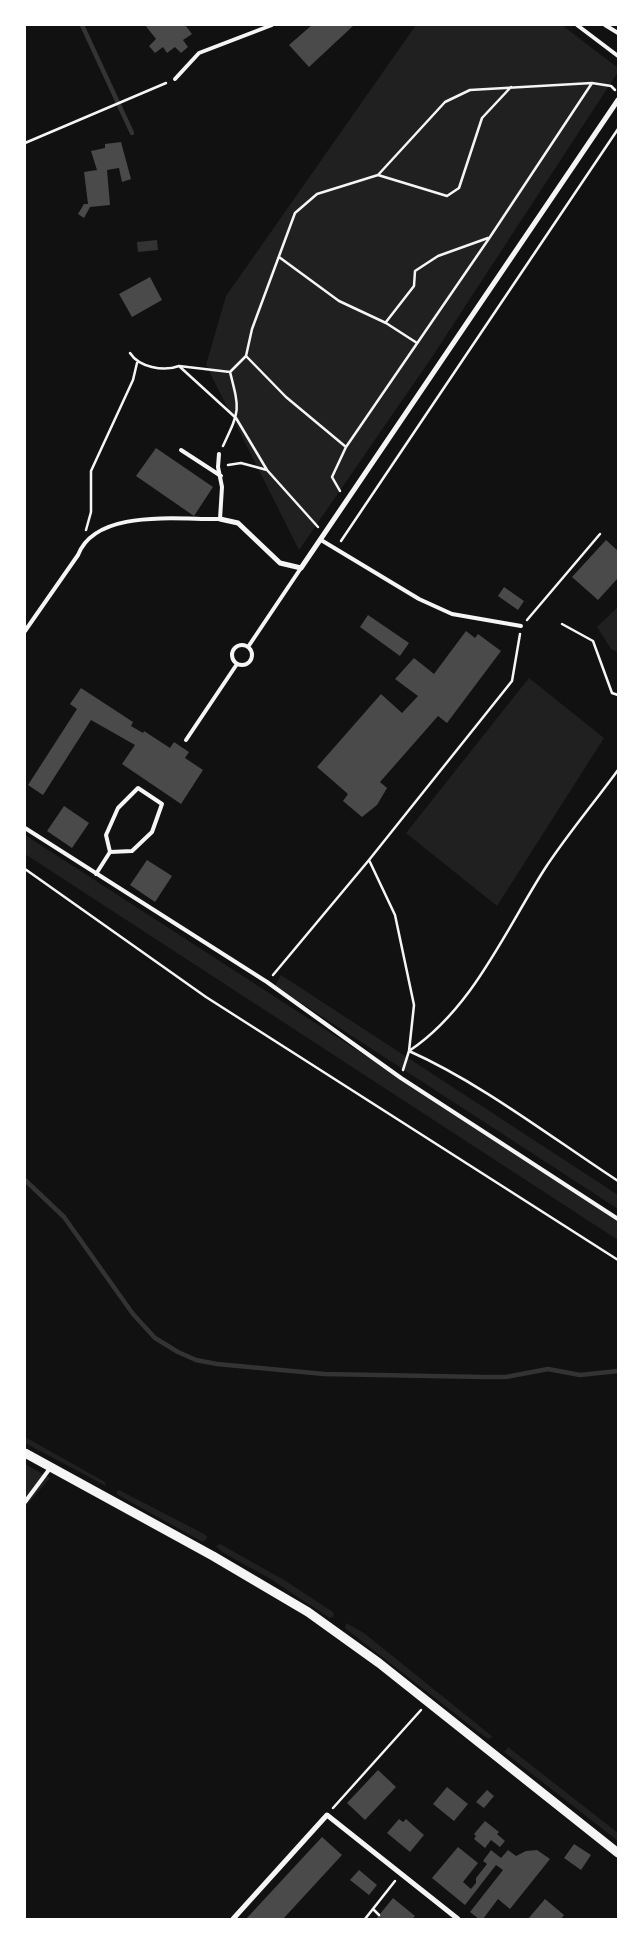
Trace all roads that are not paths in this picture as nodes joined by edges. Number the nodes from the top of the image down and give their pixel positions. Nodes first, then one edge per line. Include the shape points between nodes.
1 (272, 25) edge
2 (577, 25) edge
3 (605, 25) edge
4 (618, 33) edge
5 (618, 56) edge
6 (175, 79) road end
7 (618, 100) edge
8 (181, 450) dead end
9 (219, 454) road end
10 (220, 476) junction
11 (220, 519) junction
12 (321, 540) junction
13 (301, 568) junction
14 (522, 626) road end
15 (25, 631) edge
16 (248, 647) junction
17 (237, 664) junction
18 (186, 740) dead end
19 (25, 828) edge
20 (110, 852) junction
21 (96, 874) junction
22 (618, 1219) edge
23 (25, 1453) edge
24 (51, 1467) junction
25 (25, 1502) edge
26 (618, 1853) edge
27 (233, 1919) edge
28 (458, 1919) edge

1 - 6 lane via 199,53
2 - 5 lane
3 - 4 lane
7 - 12 street
8 - 10 lane
9 - 10 lane
10 - 11 lane
11 - 13 street via 238,523 280,563
11 - 15 lane via 127,521 107,526 83,543
12 - 13 street
12 - 14 lane via 418,599 452,614
13 - 16 lane
16 - 17 lane via 252,653 251,661
16 - 17 lane via 240,645 234,650 232,657
17 - 18 lane
19 - 21 lane
20 - 20 lane via 132,851 152,832 162,804 138,788 118,808 106,835
20 - 21 lane
21 - 22 lane via 266,982 401,1078
23 - 24 street
24 - 25 lane
24 - 26 street via 286,1598 378,1663
27 - 28 street via 327,1815

